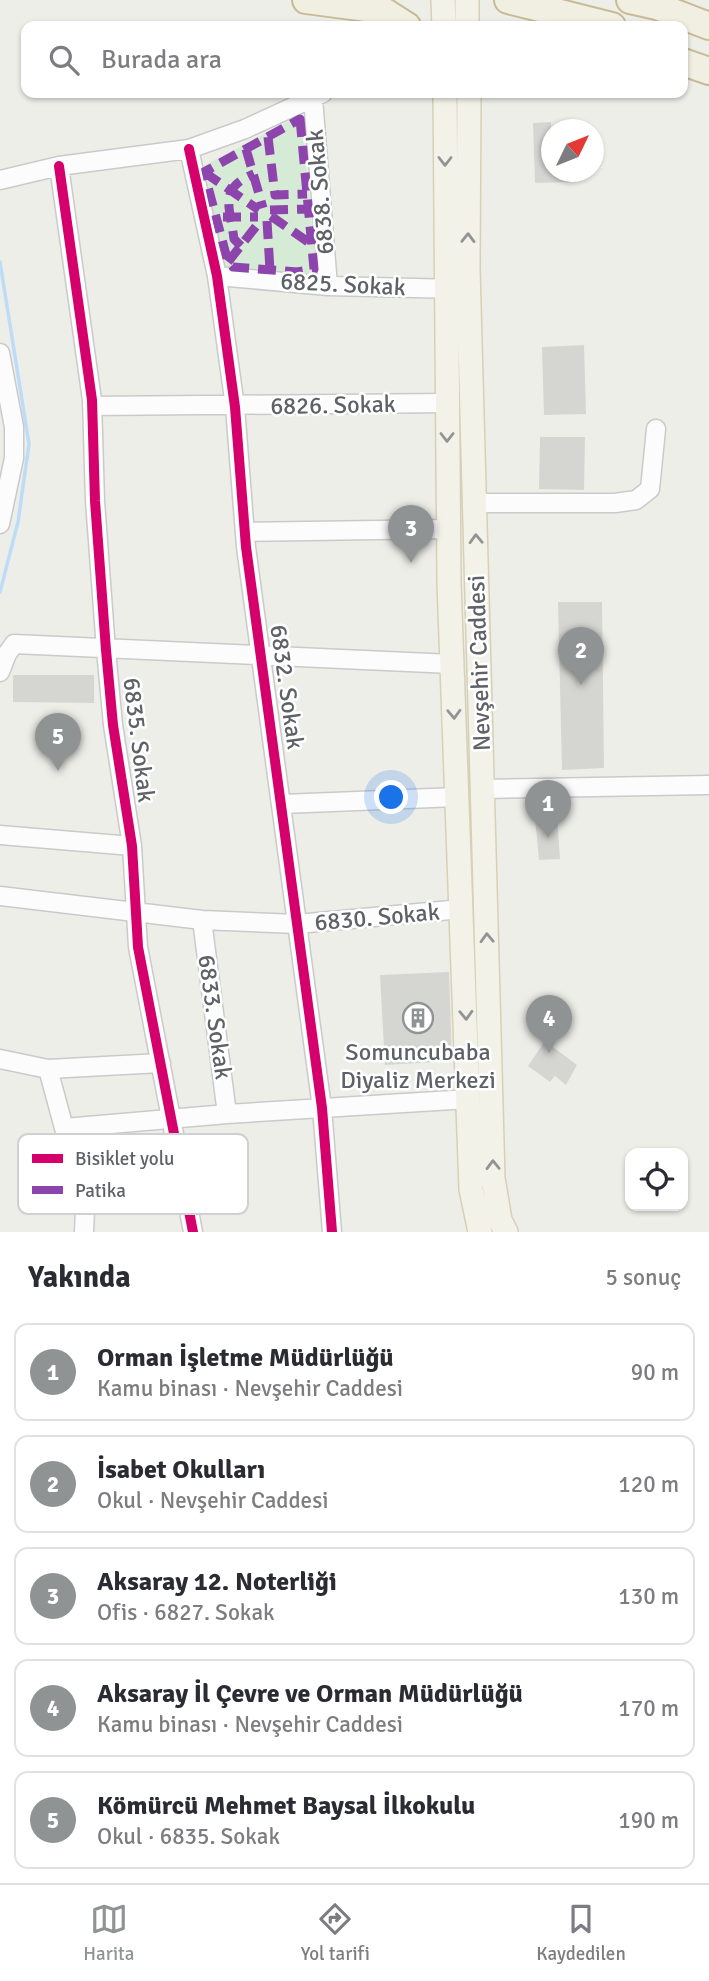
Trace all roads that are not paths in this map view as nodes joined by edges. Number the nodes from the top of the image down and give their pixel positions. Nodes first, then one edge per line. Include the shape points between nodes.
1 (306, 0) edge
2 (443, 0) edge
3 (467, 0) edge
4 (508, 0) edge
5 (630, 0) edge
6 (686, 0) edge
7 (709, 7) edge
8 (399, 21) edge
9 (444, 21) edge
10 (467, 21) edge
11 (592, 21) edge
12 (709, 26) edge
13 (688, 50) edge
14 (709, 56) edge
15 (688, 64) edge
16 (709, 71) edge
17 (312, 98) edge
18 (318, 98) edge
19 (445, 98) edge
20 (469, 98) edge
21 (189, 149) junction
22 (59, 166) junction
23 (0, 180) edge
24 (217, 276) junction
25 (328, 286) junction
26 (458, 289) junction
27 (0, 353) edge
28 (447, 402) junction
29 (5, 405) edge
30 (92, 406) junction
31 (235, 407) junction
32 (656, 429) dead end
33 (475, 503) junction
34 (0, 524) edge
35 (448, 529) junction
36 (245, 532) junction
37 (107, 650) junction
38 (261, 654) junction
39 (452, 664) junction
40 (1, 668) edge
41 (709, 785) edge
42 (483, 789) junction
43 (457, 797) junction
44 (282, 804) junction
45 (0, 835) edge
46 (132, 846) junction
47 (0, 896) edge
48 (461, 909) junction
49 (134, 912) junction
50 (202, 920) junction
51 (297, 924) junction
52 (0, 1059) edge
53 (161, 1062) junction
54 (48, 1069) junction
55 (469, 1099) junction
56 (322, 1108) junction
57 (227, 1114) junction
58 (171, 1118) junction
59 (64, 1128) junction
60 (66, 1134) edge
61 (174, 1134) edge
62 (85, 1214) edge
63 (87, 1214) edge
64 (190, 1214) edge
65 (503, 1226) edge
66 (84, 1232) edge
67 (93, 1232) edge
68 (193, 1232) edge
69 (332, 1232) edge
70 (479, 1232) edge

1 - 8 highway via 382,10
2 - 9 main road
3 - 10 main road
4 - 11 highway
5 - 12 highway
6 - 7 highway
13 - 14 highway
15 - 16 highway
17 - 21 street
18 - 25 street, 6838. Sokak
19 -> 26 main road, Nevşehir Caddesi
26 -> 20 main road, Nevşehir Caddesi
21 - 22 street
21 - 24 street, 6832. Sokak
22 - 23 street
22 - 30 street, 6835. Sokak
24 - 25 street, 6825. Sokak
24 - 31 street, 6832. Sokak
25 - 26 street, 6825. Sokak
26 - 28 main road, Nevşehir Caddesi
26 - 33 main road, Nevşehir Caddesi
27 - 29 street
28 - 31 street, 6826. Sokak
28 -> 35 main road, Nevşehir Caddesi
29 - 34 street via 14,458
30 - 31 street, 6826. Sokak
30 - 37 street, 6835. Sokak
31 - 36 street, 6832. Sokak
32 - 33 street via 650,489 636,500
42 -> 33 main road, Nevşehir Caddesi
35 - 36 street
35 - 39 main road, Nevşehir Caddesi
36 - 38 street, 6832. Sokak
37 - 38 street
37 - 40 street via 15,644
37 - 46 street, 6835. Sokak via 113,725
38 - 39 street
38 - 44 street, 6832. Sokak
39 -> 43 main road, Nevşehir Caddesi
41 - 42 street
65 -> 42 main road, Nevşehir Caddesi via 493,1178
43 - 44 street
43 - 48 main road, Nevşehir Caddesi
44 - 51 street, 6832. Sokak
45 - 46 street
46 - 49 street, 6835. Sokak
47 - 49 street, 6830. Sokak
48 - 51 street, 6830. Sokak
48 -> 55 main road, Nevşehir Caddesi
49 - 50 street, 6830. Sokak
49 - 53 street, 6835. Sokak
50 - 51 street, 6830. Sokak
50 - 57 street, 6833. Sokak
51 - 56 street, 6832. Sokak
52 - 54 street
53 - 54 street
53 - 58 street, 6835. Sokak
54 - 59 street
55 - 56 street
55 - 70 main road, Nevşehir Caddesi via 471,1189
56 - 57 street
56 - 69 street, 6832. Sokak
57 - 58 street
58 - 59 street
58 - 61 street, 6835. Sokak
59 - 60 street
62 - 66 street
63 - 67 street
64 - 68 street, 6835. Sokak
65 - 70 main road

